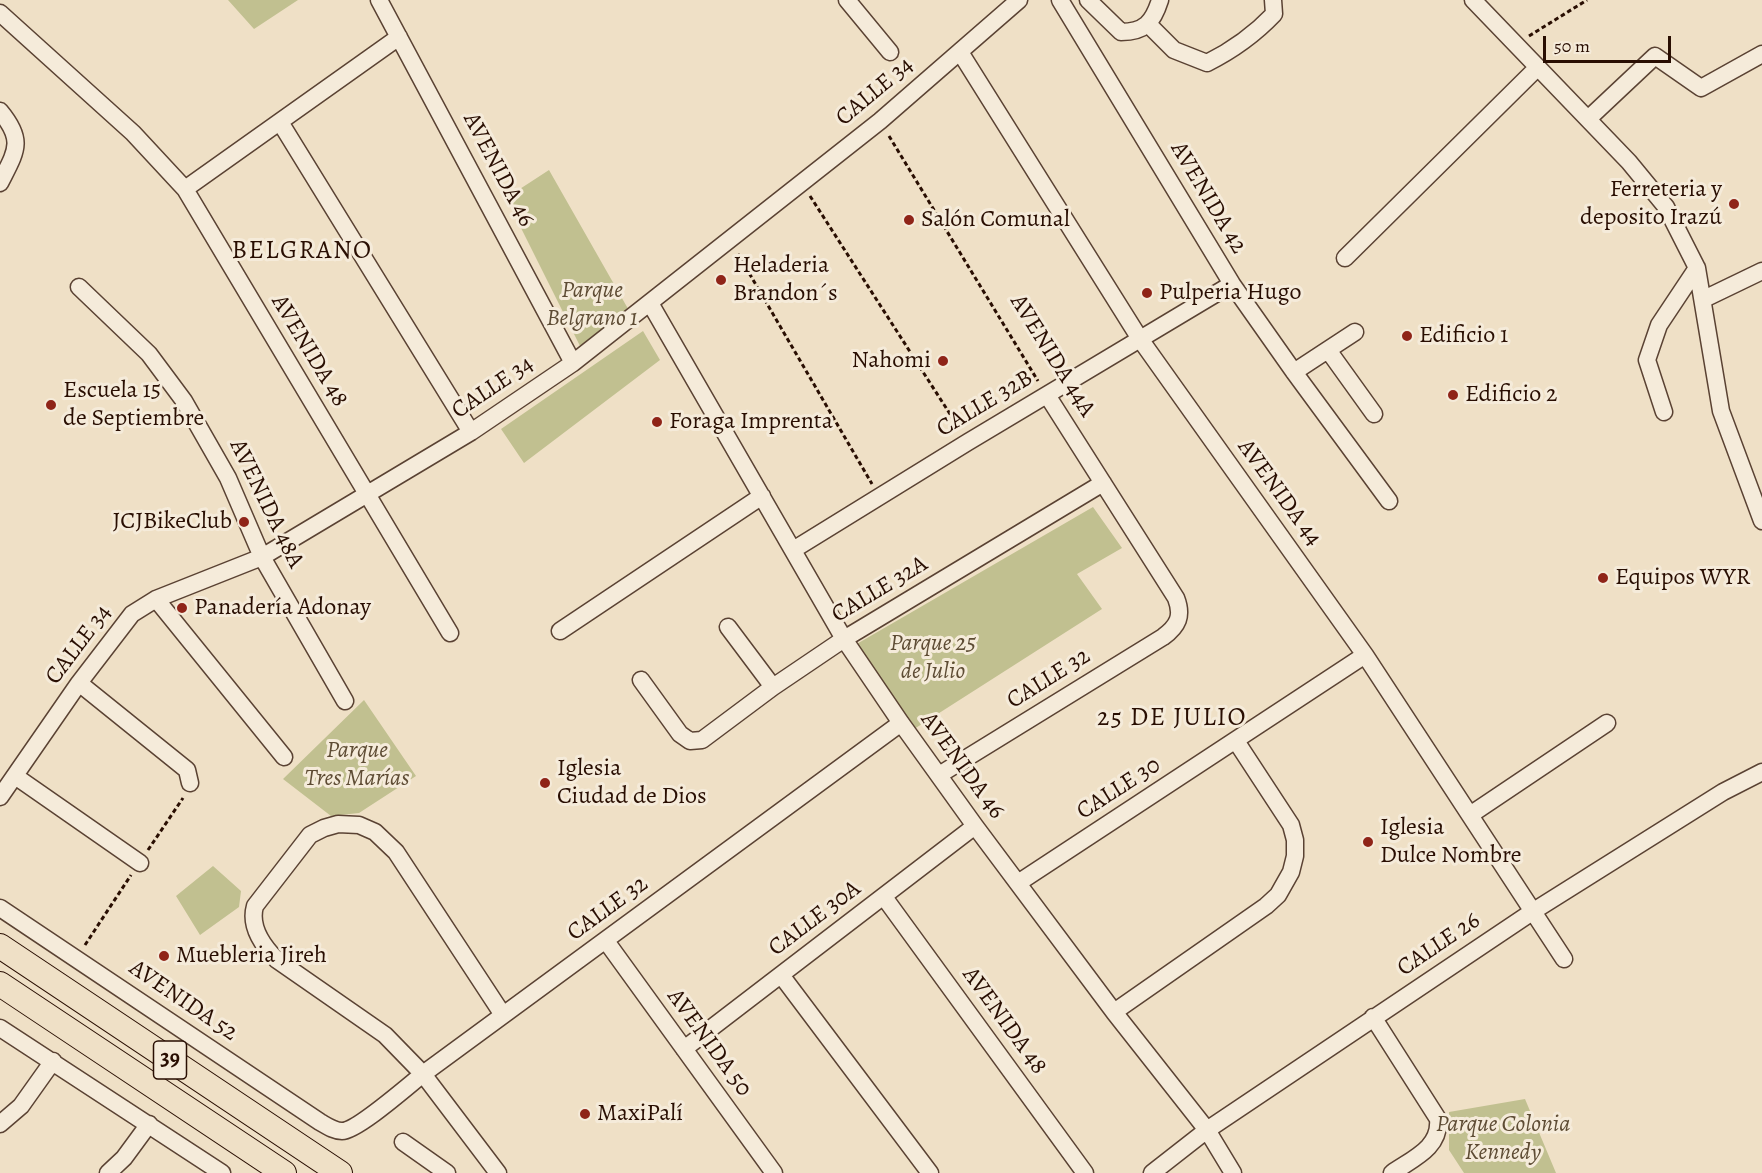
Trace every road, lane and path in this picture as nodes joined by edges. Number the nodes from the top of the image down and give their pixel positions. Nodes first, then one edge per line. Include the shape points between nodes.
1 (379, 0) edge
2 (847, 0) edge
3 (1019, 0) edge
4 (1060, 0) edge
5 (1088, 0) edge
6 (1160, 0) edge
7 (1273, 0) edge
8 (1473, 0) edge
9 (1587, 0) edge
10 (0, 13) edge
11 (1148, 24) junction
12 (399, 37) junction
13 (1515, 45) junction
14 (890, 52) dead end
15 (960, 52) junction
16 (1762, 54) edge
17 (1537, 68) junction
18 (0, 111) edge
19 (1588, 119) junction
20 (880, 121) junction
21 (280, 122) junction
22 (801, 182) junction
23 (0, 183) edge
24 (185, 189) junction
25 (730, 240) junction
26 (1345, 258) dead end
27 (1697, 268) junction
28 (1762, 271) edge
29 (1232, 284) junction
30 (79, 287) dead end
31 (1704, 299) junction
32 (650, 303) junction
33 (1354, 332) dead end
34 (1140, 339) junction
35 (1328, 350) junction
36 (573, 363) junction
37 (1294, 372) junction
38 (1047, 395) junction
39 (1664, 412) dead end
40 (1374, 414) dead end
41 (471, 432) junction
42 (968, 442) junction
43 (1103, 483) junction
44 (879, 495) junction
45 (367, 496) junction
46 (762, 496) junction
47 (1389, 501) dead end
48 (1762, 519) edge
49 (793, 550) junction
50 (262, 557) junction
51 (156, 599) junction
52 (1180, 618) joint
53 (728, 627) dead end
54 (560, 631) dead end
55 (450, 633) dead end
56 (844, 639) junction
57 (1365, 655) junction
58 (641, 680) dead end
59 (79, 683) junction
60 (773, 687) junction
61 (345, 701) dead end
62 (901, 723) junction
63 (1607, 723) dead end
64 (1236, 741) junction
65 (284, 757) dead end
66 (1762, 772) edge
67 (939, 775) junction
68 (15, 776) junction
69 (190, 783) dead end
70 (0, 797) edge
71 (1470, 816) junction
72 (975, 826) junction
73 (140, 863) dead end
74 (1018, 883) junction
75 (884, 897) junction
76 (0, 908) edge
77 (1532, 912) junction
78 (606, 941) junction
79 (0, 946) edge
80 (1564, 959) dead end
81 (781, 975) junction
82 (0, 984) edge
83 (1114, 1012) junction
84 (503, 1015) junction
85 (1373, 1017) junction
86 (0, 1028) edge
87 (684, 1049) junction
88 (52, 1061) junction
89 (423, 1074) junction
90 (149, 1124) junction
91 (0, 1125) edge
92 (1207, 1130) junction
93 (342, 1131) joint
94 (403, 1142) dead end
95 (445, 1171) edge
96 (108, 1173) edge
97 (222, 1173) edge
98 (284, 1173) edge
99 (340, 1173) edge
100 (498, 1173) edge
101 (774, 1173) edge
102 (930, 1173) edge
103 (1085, 1173) edge
104 (1152, 1173) edge
105 (1233, 1173) edge
106 (1392, 1173) edge

1 - 12 street, AVENIDA 46
2 - 14 street
3 - 15 street, CALLE 34
4 - 29 street, AVENIDA 42
5 - 11 street via 1121,32 1135,32
6 - 11 street
7 - 11 street via 1274,14 1260,29 1207,63 1174,50
8 - 13 street
9 - 13 path
10 - 24 street, AVENIDA 48 via 134,133
12 - 21 street
12 - 36 street, AVENIDA 46
13 - 17 street
15 - 20 street, CALLE 34
15 - 34 street, AVENIDA 44
16 - 19 street via 1701,88 1655,56
17 - 19 street
17 - 26 street
18 - 23 street via 16,134 13,156
19 - 27 street via 1666,207
20 - 22 street, CALLE 34
20 - 38 path, AVENIDA 44A
21 - 24 street
21 - 41 street
22 - 25 street, CALLE 34
22 - 42 path
24 - 45 street, AVENIDA 48
25 - 32 street, CALLE 34
25 - 44 path
27 - 31 street
27 - 39 street via 1659,325 1647,360
28 - 31 street
29 - 34 street, CALLE 32B
29 - 37 street, AVENIDA 42
30 - 50 street, AVENIDA 48A via 149,354 184,401 228,478
31 - 48 street via 1721,411
32 - 36 street, CALLE 34
32 - 46 street, AVENIDA 46
33 - 35 street
34 - 38 street, CALLE 32B
34 - 57 street, AVENIDA 44
35 - 37 street
35 - 40 street
36 - 41 street, CALLE 34
37 - 47 street, AVENIDA 42
38 - 42 street, CALLE 32B
38 - 43 street, AVENIDA 44A
41 - 45 street, CALLE 34
42 - 44 street, CALLE 32B
43 - 52 street, AVENIDA 44A via 1176,598
43 - 56 street, CALLE 32A
44 - 49 street, CALLE 32B
45 - 50 street, CALLE 34
45 - 55 street, AVENIDA 48
46 - 49 street, AVENIDA 46
46 - 54 street
49 - 56 street, AVENIDA 46
50 - 51 street, CALLE 34
50 - 61 street, AVENIDA 48A
51 - 59 street, CALLE 34 via 129,617
51 - 65 street
52 - 67 street, CALLE 32 via 1163,637
53 - 60 street
56 - 60 street, CALLE 32A
56 - 62 street, AVENIDA 46
57 - 64 street, CALLE 30
57 - 71 street, AVENIDA 44
58 - 60 street, CALLE 32A via 674,727 694,741 702,740
59 - 68 street, CALLE 34
59 - 69 street via 187,770
62 - 67 street, AVENIDA 46
62 - 78 street, CALLE 32
63 - 71 street
64 - 74 street, CALLE 30
64 - 83 street via 1291,825 1295,848 1291,872 1266,906
66 - 77 street, CALLE 26 via 1723,792
67 - 72 street, AVENIDA 46
68 - 70 street, CALLE 34
68 - 73 street
71 - 77 street, AVENIDA 44
72 - 74 street, AVENIDA 46
72 - 75 street, CALLE 30A
74 - 83 street, AVENIDA 46
75 - 81 street, CALLE 30A
75 - 103 street, AVENIDA 48
76 - 93 street, AVENIDA 52 via 320,1122
77 - 80 street, AVENIDA 44
77 - 85 street, CALLE 26
78 - 84 street, CALLE 32
78 - 87 street, AVENIDA 50
79 - 99 highway, 39
81 - 87 street, CALLE 30A
81 - 102 street
82 - 98 highway, 39
83 - 92 street, AVENIDA 46
84 - 89 street, CALLE 32
84 - 89 street via 396,852 375,832 351,824 331,825 310,835 258,901 254,921 261,940 277,960 385,1035
85 - 92 street, CALLE 26
85 - 106 street via 1437,1115 1438,1131 1430,1147
86 - 88 street
87 - 101 street, AVENIDA 50
88 - 90 street
88 - 91 street via 21,1106
89 - 93 street, CALLE 32 via 354,1128
89 - 100 street
90 - 96 street
90 - 97 street
92 - 104 street, CALLE 26
92 - 105 street, AVENIDA 46
94 - 95 street

